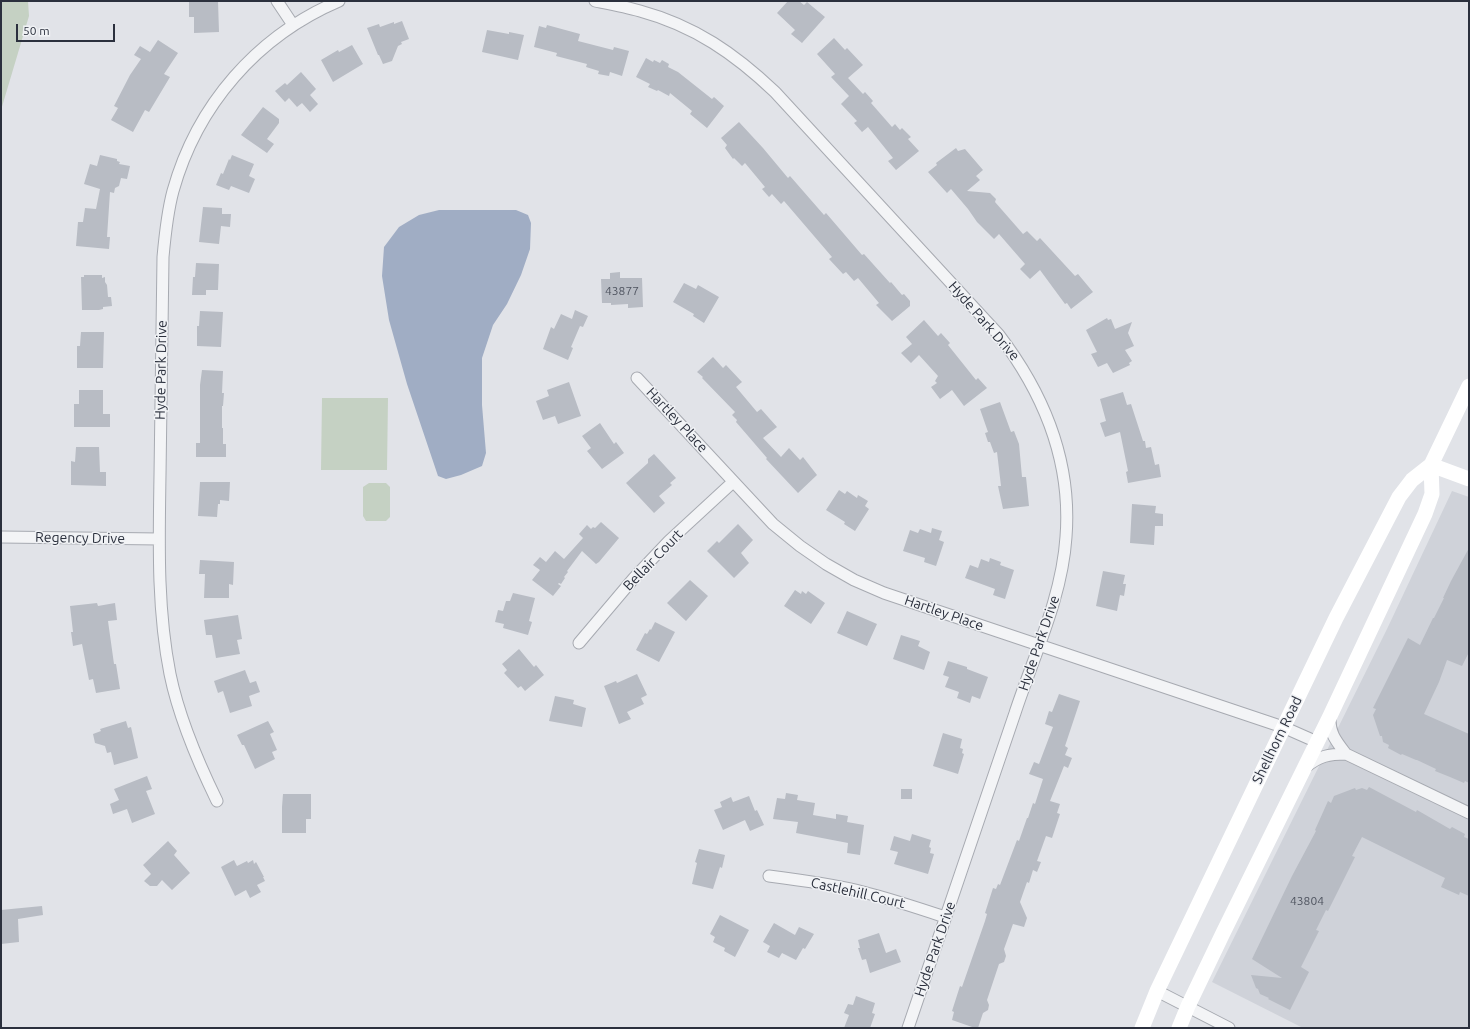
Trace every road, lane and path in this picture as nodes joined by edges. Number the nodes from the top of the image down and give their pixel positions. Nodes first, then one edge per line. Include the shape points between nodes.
1 (277, 1) edge
2 (339, 1) edge
3 (595, 1) edge
4 (293, 24) junction
5 (638, 378) dead end
6 (1469, 386) edge
7 (1431, 465) junction
8 (1469, 479) edge
9 (733, 482) junction
10 (1, 538) edge
11 (159, 539) junction
12 (579, 643) dead end
13 (1039, 646) junction
14 (1330, 716) junction
15 (1283, 727) junction
16 (1317, 742) junction
17 (1346, 754) junction
18 (1304, 770) junction
19 (217, 801) dead end
20 (1469, 813) edge
21 (769, 876) dead end
22 (945, 918) junction
23 (1156, 991) junction
24 (1188, 1006) junction
25 (908, 1028) edge
26 (1142, 1028) edge
27 (1179, 1028) edge
28 (1229, 1028) edge

1 - 4 street
2 - 4 street, Hyde Park Drive
3 - 13 street, Hyde Park Drive via 670,21 726,50 752,70 999,335 1017,359 1048,417 1063,475 1066,505 1063,571
4 - 11 street, Hyde Park Drive via 254,55 218,97 189,145 172,192 163,257
5 - 9 street, Hartley Place
6 - 7 main road, Shellhorn Road
7 - 8 main road
7 - 14 main road, Shellhorn Road via 1432,494 1425,514
7 - 15 main road, Shellhorn Road via 1412,480 1399,497
9 - 12 street, Bellair Court via 669,541
9 - 13 street, Hartley Place via 773,524 800,546 854,580 884,593
10 - 11 street, Regency Drive
11 - 19 street, Hyde Park Drive via 160,609 170,674 189,739
13 - 15 street, Hartley Place
13 - 22 street, Hyde Park Drive
14 - 16 main road, Shellhorn Road
14 - 17 street via 1332,734
15 - 16 street, Hartley Place
15 - 23 main road, Shellhorn Road
16 - 18 main road, Shellhorn Road
17 - 18 street via 1321,757
17 - 20 street
18 - 24 main road, Shellhorn Road
21 - 22 street, Castlehill Court via 863,892
22 - 25 street, Hyde Park Drive
23 - 24 street
23 - 26 main road, Shellhorn Road
24 - 27 main road, Shellhorn Road
24 - 28 street

